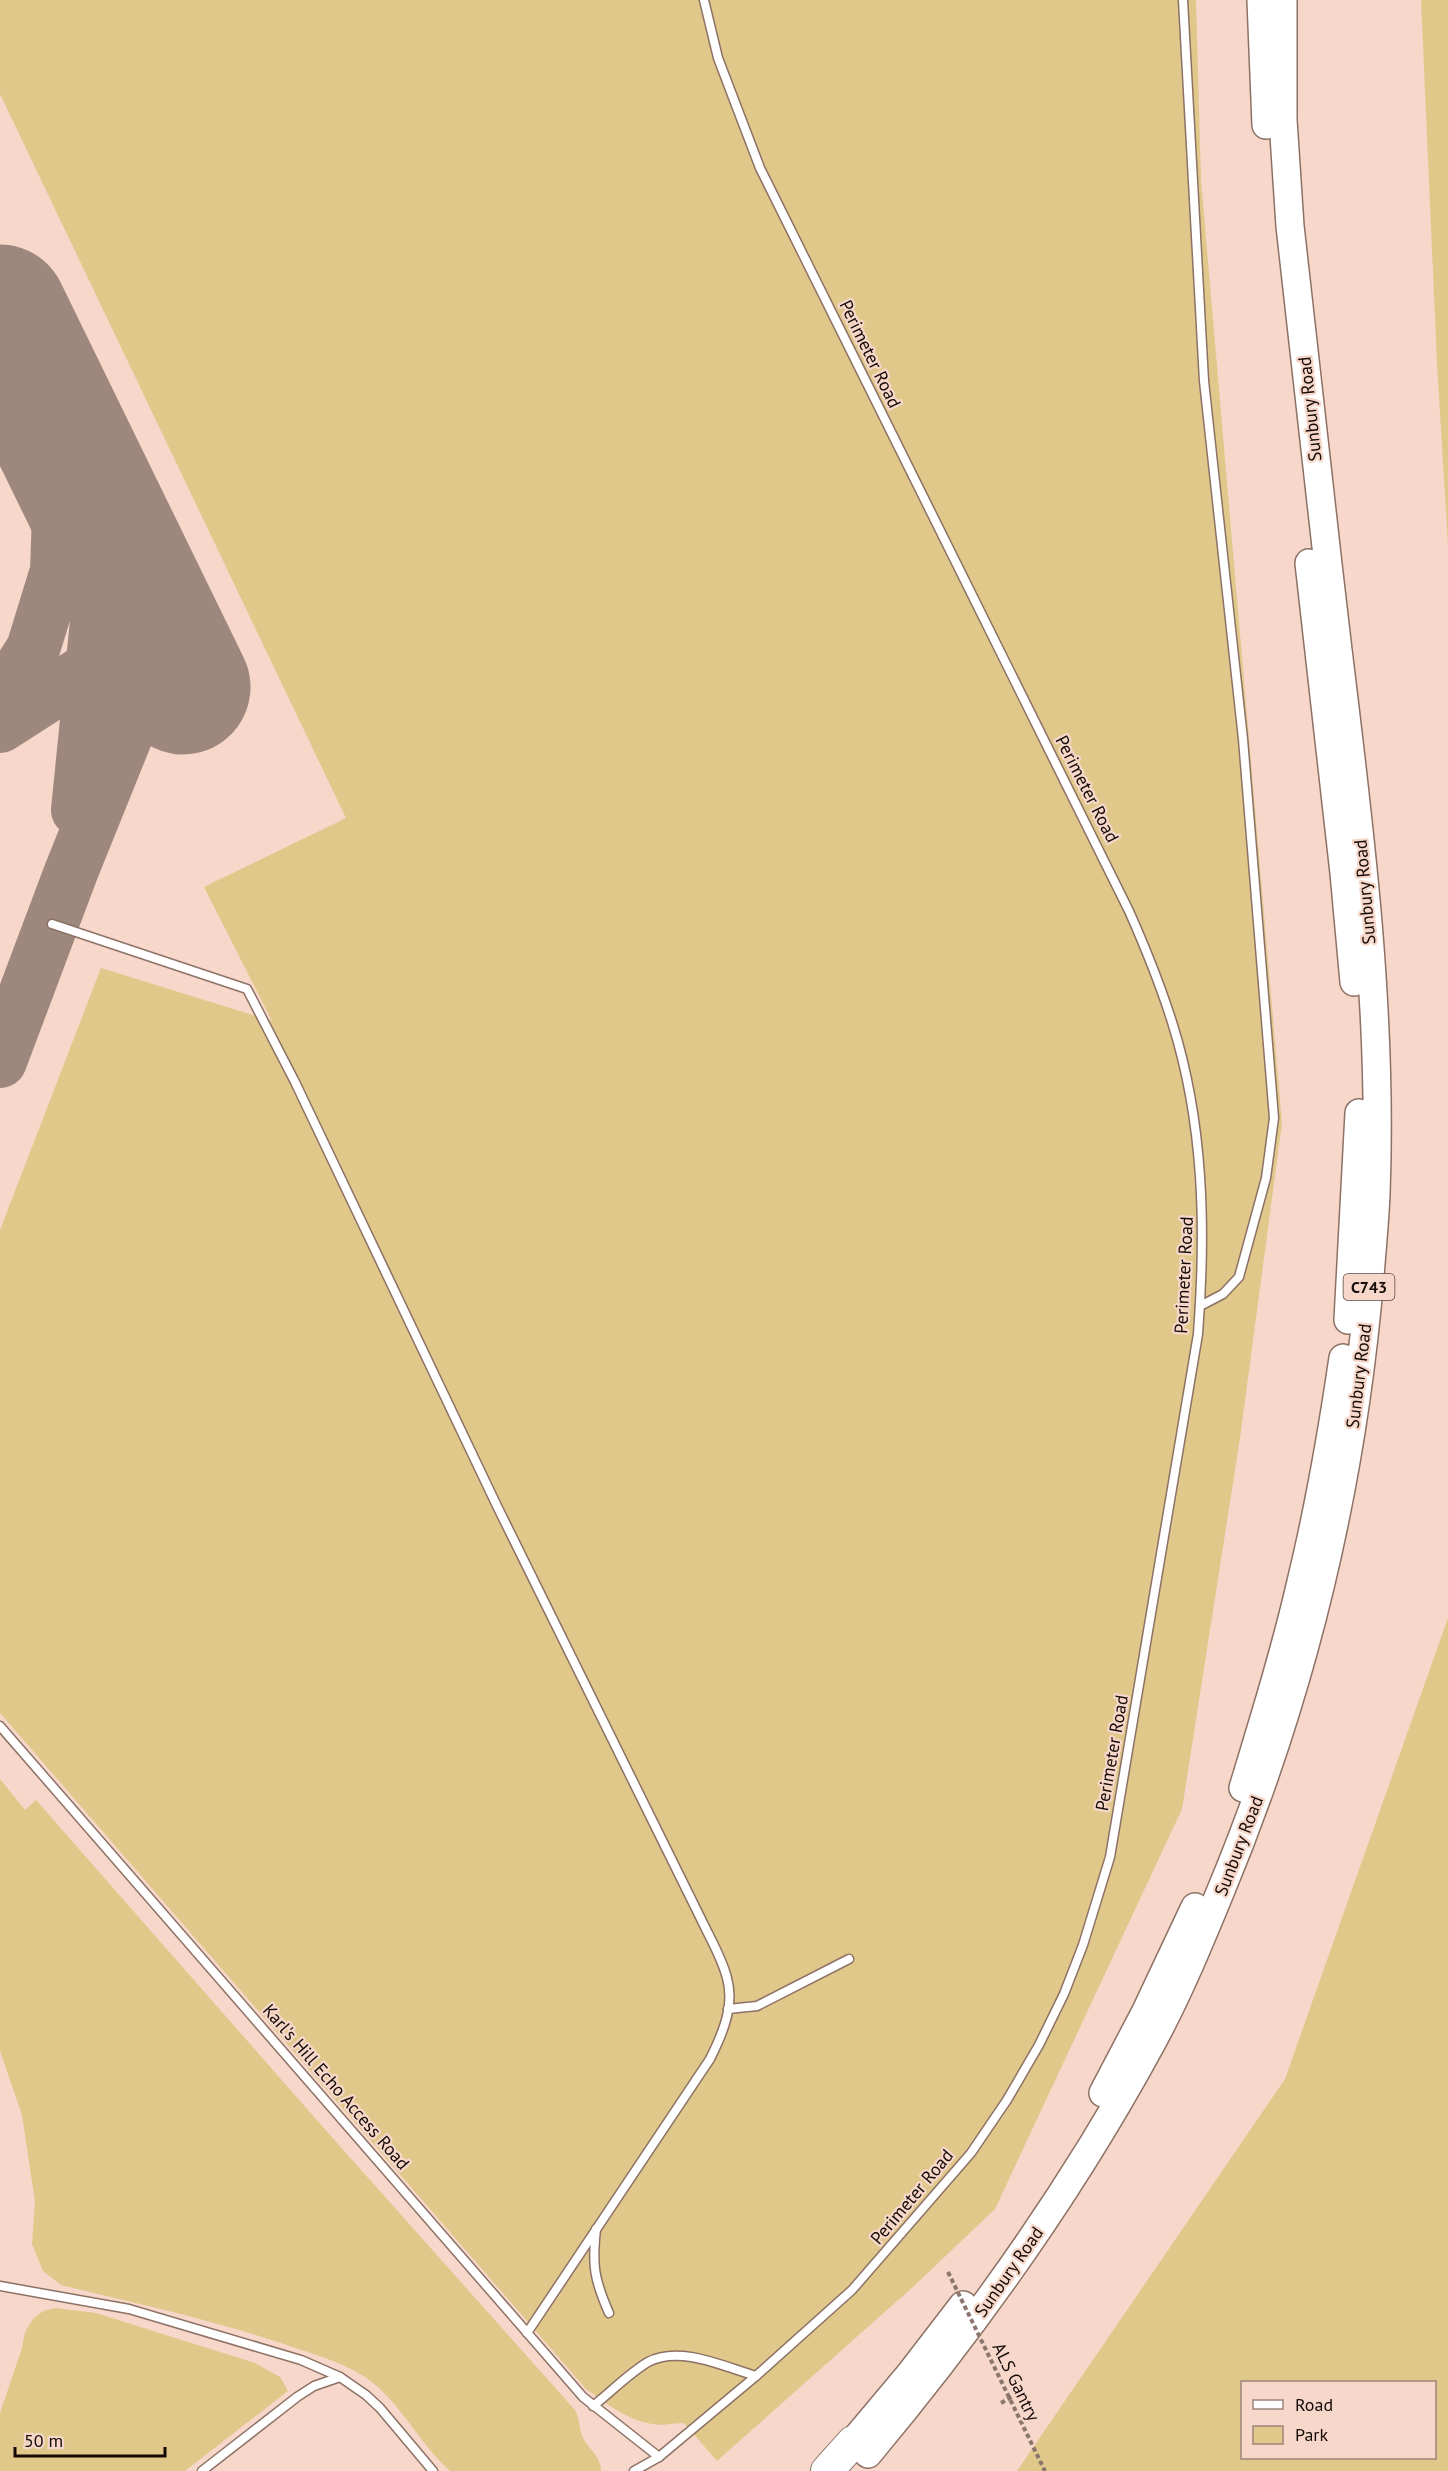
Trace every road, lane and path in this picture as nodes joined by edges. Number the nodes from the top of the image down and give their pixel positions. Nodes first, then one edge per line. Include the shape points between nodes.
1 (704, 0) edge
2 (1184, 0) edge
3 (1261, 0) edge
4 (1283, 0) edge
5 (52, 924) dead end
6 (1200, 1306) junction
7 (0, 1725) edge
8 (849, 1959) dead end
9 (729, 2009) junction
10 (596, 2228) junction
11 (948, 2272) dead end
12 (0, 2286) edge
13 (609, 2313) dead end
14 (527, 2332) junction
15 (756, 2376) junction
16 (340, 2377) junction
17 (1017, 2394) dead end
18 (1009, 2398) junction
19 (1001, 2403) dead end
20 (593, 2406) junction
21 (858, 2456) edge
22 (659, 2457) junction
23 (202, 2471) edge
24 (433, 2471) edge
25 (634, 2471) edge
26 (827, 2471) edge
27 (1045, 2471) edge

1 - 6 lane, Perimeter Road via 718,58 760,168 1129,911 1154,970 1173,1023 1198,1145 1204,1259
2 - 6 lane via 1204,381 1243,739 1274,1118 1266,1178 1239,1277 1223,1294
3 - 21 main road, Sunbury Road / C743 via 1274,233 1358,1031 1353,1246 1347,1337 1331,1441 1302,1581 1278,1672 1241,1793 1175,1952 1096,2105 1059,2167 983,2279 910,2374
4 - 21 main road, Sunbury Road / C743 via 1283,120 1290,226 1358,821 1372,979 1376,1196 1365,1334 1351,1440 1331,1546 1302,1660 1246,1831 1197,1950 1152,2042 1027,2250 936,2372
5 - 9 lane via 247,989 701,1918 728,1979
6 - 15 lane, Perimeter Road via 1110,1857 1064,1994 1007,2100 971,2153 852,2290
7 - 14 lane, Karl's Hill Echo Access Road
8 - 9 lane via 757,2006
9 - 10 lane via 710,2059
10 - 13 lane via 593,2260 597,2285
10 - 14 lane
11 - 18 path, ALS Gantry, bridge
12 - 16 lane via 129,2309 301,2360
14 - 20 lane, Karl's Hill Echo Access Road
15 - 20 lane via 699,2359 658,2358
15 - 22 lane, Perimeter Road
16 - 23 lane via 297,2397
16 - 24 lane via 380,2408
17 - 18 path, bridge
18 - 19 path
18 - 27 path, ALS Gantry, bridge
20 - 22 lane, Karl's Hill Echo Access Road
21 - 26 highway, C743
22 - 25 lane, Perimeter Road

